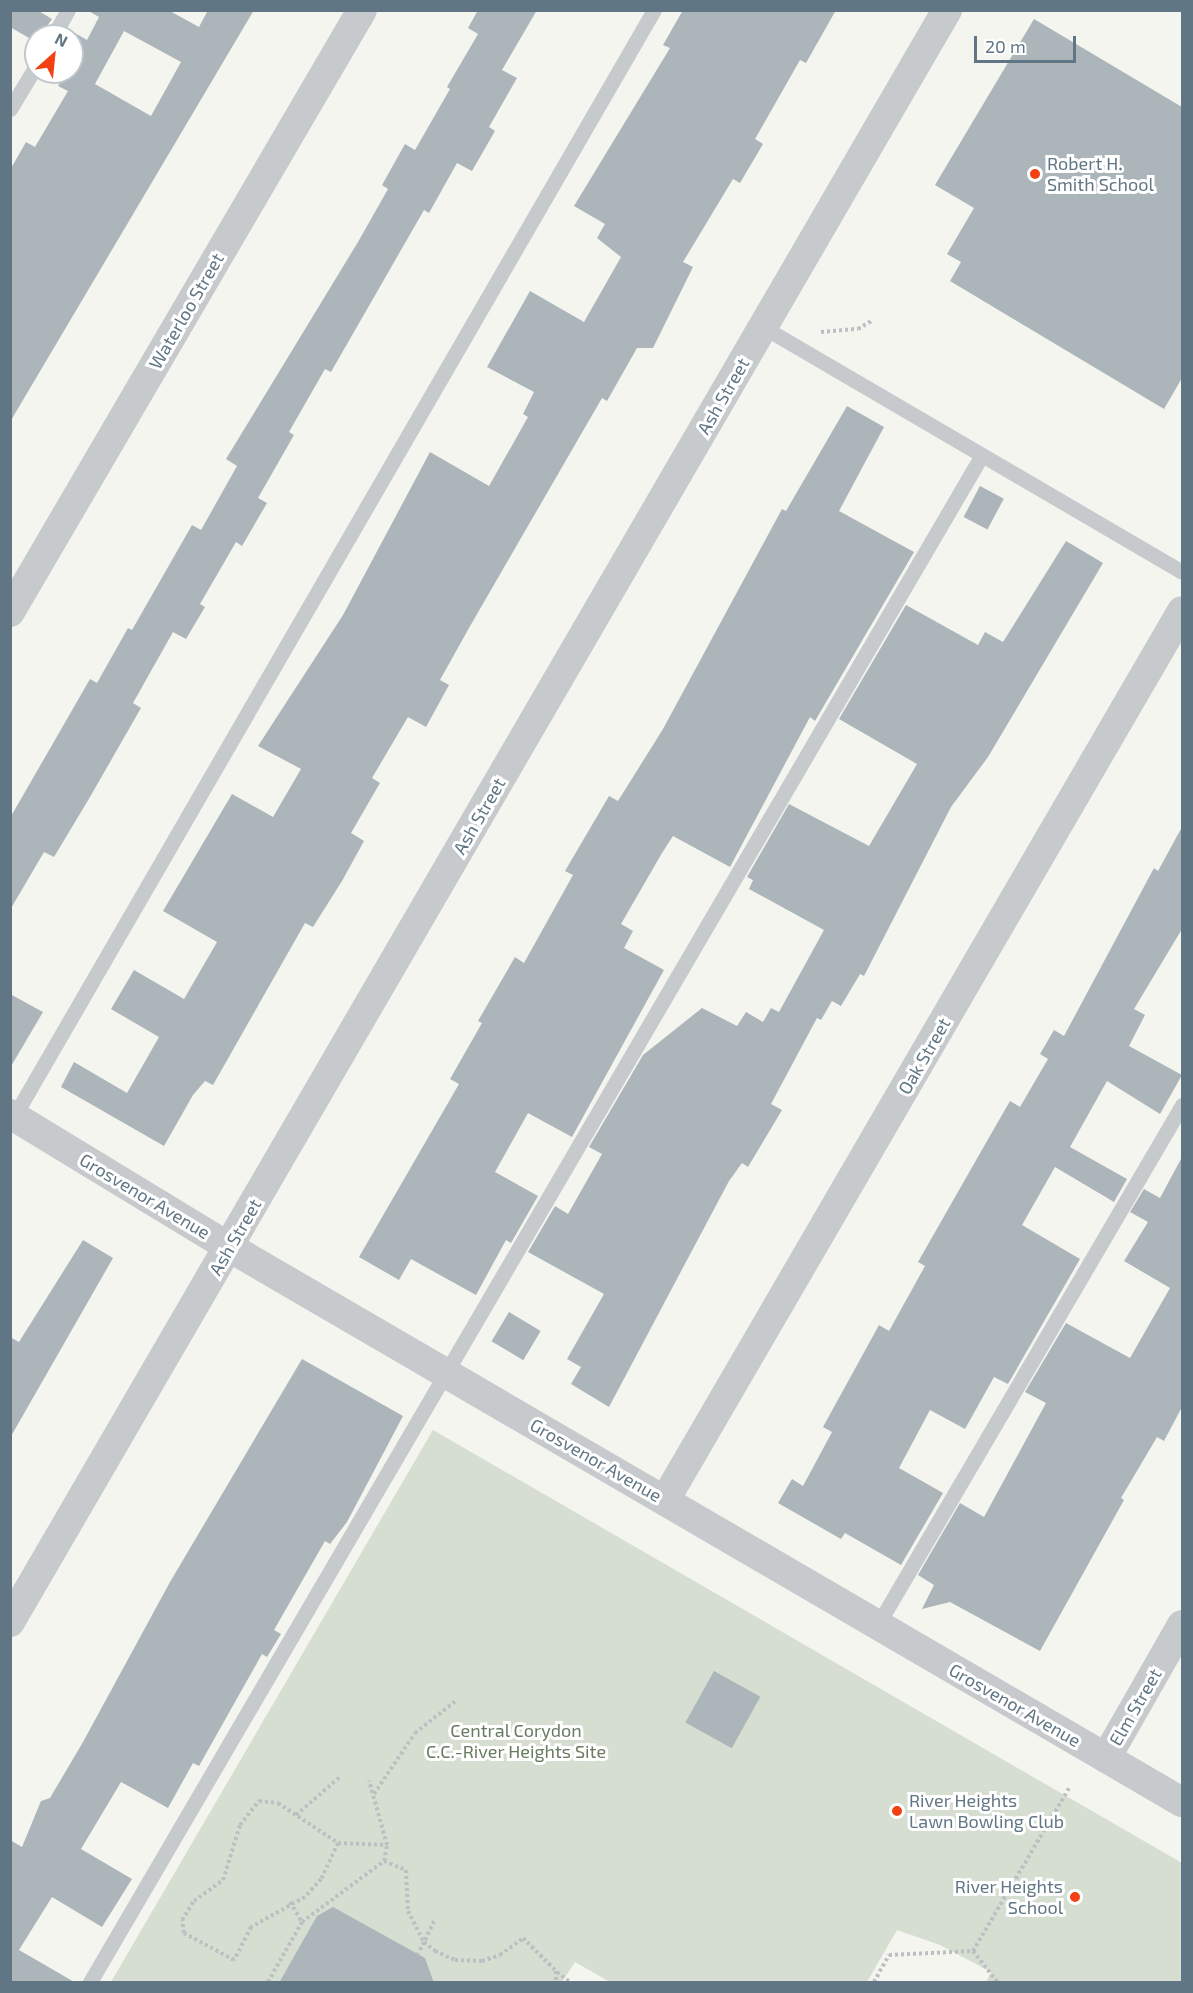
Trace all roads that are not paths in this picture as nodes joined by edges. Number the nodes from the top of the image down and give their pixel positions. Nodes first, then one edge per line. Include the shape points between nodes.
1 (68, 10) edge
2 (362, 10) edge
3 (654, 10) edge
4 (946, 10) edge
5 (60, 24) edge
6 (25, 84) edge
7 (10, 109) edge
8 (763, 327) junction
9 (982, 455) junction
10 (1182, 572) edge
11 (1182, 611) edge
12 (10, 612) edge
13 (1182, 1105) edge
14 (12, 1118) edge
15 (229, 1247) junction
16 (445, 1372) junction
17 (665, 1500) junction
18 (10, 1622) edge
19 (1182, 1625) edge
20 (878, 1626) junction
21 (1106, 1758) junction
22 (1182, 1802) edge
23 (90, 1983) edge

1 - 5 lane
2 - 12 street, Waterloo Street
3 - 14 lane
4 - 8 street, Ash Street
6 - 7 lane
8 - 9 lane
8 - 15 street, Ash Street
9 - 10 lane
9 - 16 lane
11 - 17 street, Oak Street
13 - 20 lane
14 - 15 street, Grosvenor Avenue
15 - 16 street, Grosvenor Avenue
15 - 18 street, Ash Street
16 - 17 street, Grosvenor Avenue
16 - 23 lane
17 - 20 street, Grosvenor Avenue
19 - 21 street, Elm Street
20 - 21 street, Grosvenor Avenue
21 - 22 street, Grosvenor Avenue

